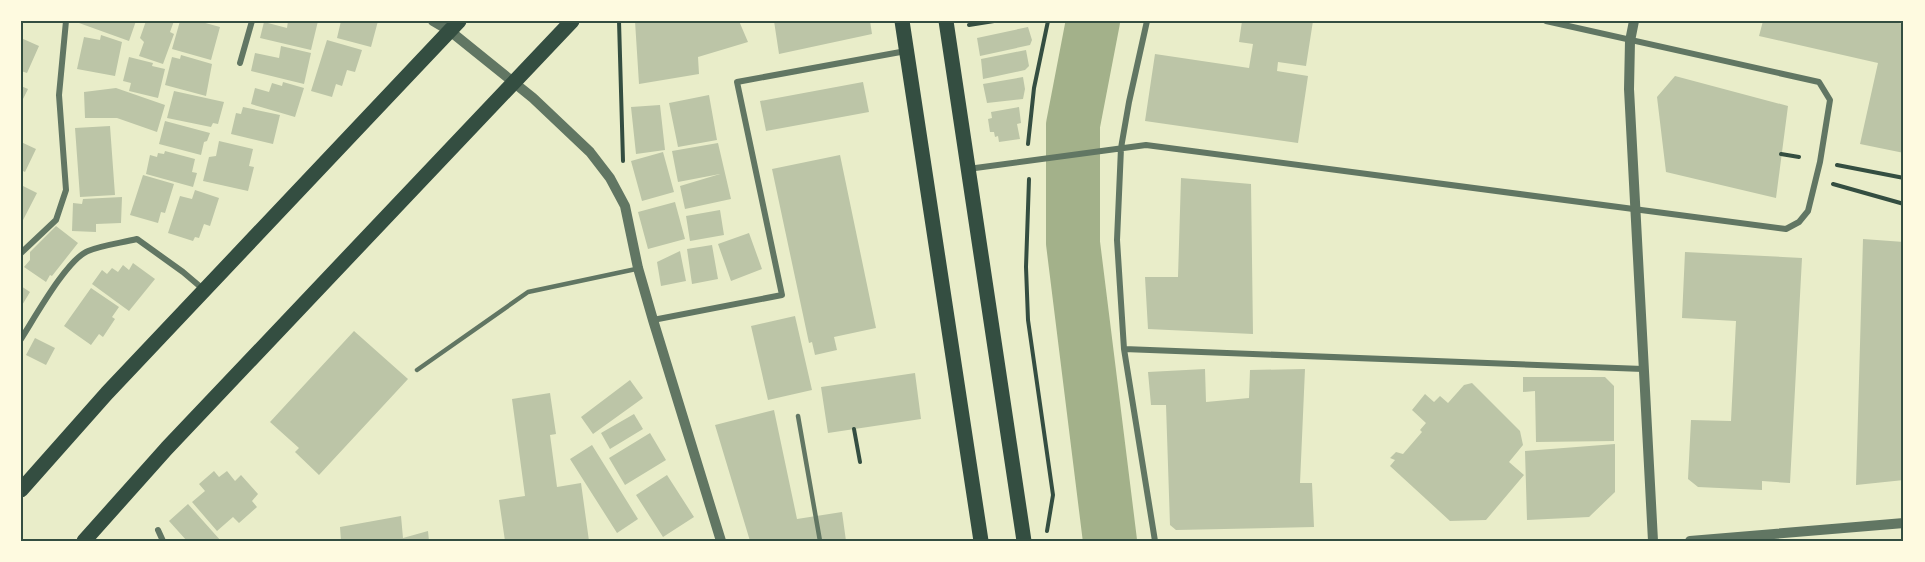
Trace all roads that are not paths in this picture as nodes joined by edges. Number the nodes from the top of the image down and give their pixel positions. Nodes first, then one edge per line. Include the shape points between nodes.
1 (66, 21) edge
2 (252, 21) edge
3 (433, 21) edge
4 (572, 21) edge
5 (902, 21) edge
6 (946, 21) edge
7 (1147, 21) edge
8 (1546, 21) edge
9 (1634, 21) edge
10 (454, 26) edge
11 (1630, 41) junction
12 (907, 51) junction
13 (240, 63) dead end
14 (514, 81) junction
15 (1121, 148) junction
16 (968, 169) junction
17 (1636, 209) junction
18 (21, 253) edge
19 (638, 268) junction
20 (206, 291) junction
21 (653, 320) junction
22 (21, 339) edge
23 (1124, 349) junction
24 (1643, 369) junction
25 (417, 370) dead end
26 (798, 416) dead end
27 (21, 490) edge
28 (1904, 523) edge
29 (159, 530) dead end
30 (84, 541) edge
31 (164, 541) edge
32 (721, 541) edge
33 (820, 541) edge
34 (981, 541) edge
35 (1024, 541) edge
36 (1155, 541) edge
37 (1653, 541) edge
38 (1690, 541) edge

1 - 18 street via 59,95 66,190 56,220
2 - 13 street
3 - 10 street
4 - 14 main road
5 - 12 main road
6 - 16 main road
7 - 15 street
8 - 11 street
9 - 11 street
10 - 14 street
10 - 20 main road
11 - 17 street
11 - 17 street via 1819,82 1830,100 1808,211 1799,222 1786,228
12 - 21 street via 737,82 782,295
12 - 34 main road
14 - 19 street via 590,152 610,178 625,206
14 - 30 main road
15 - 16 street
15 - 17 street via 1146,145
15 - 23 street via 1118,240
16 - 35 main road
17 - 24 street
19 - 21 street
19 - 25 lane via 528,292
20 - 22 street via 137,239 85,252 47,297
20 - 27 main road via 107,393
21 - 32 street
23 - 24 street
23 - 36 street
24 - 37 street
26 - 33 lane
28 - 38 street
29 - 31 street

